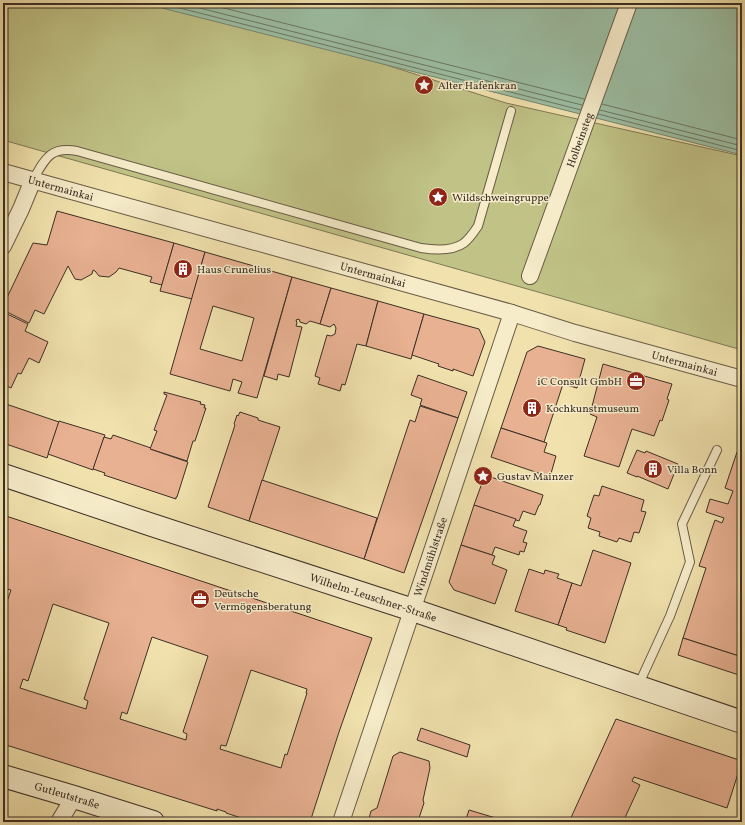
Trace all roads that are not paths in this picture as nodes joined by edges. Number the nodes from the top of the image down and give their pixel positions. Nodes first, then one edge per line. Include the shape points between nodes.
1 (629, 3) edge
2 (511, 111) dead end
3 (3, 172) edge
4 (33, 180) junction
5 (3, 246) edge
6 (530, 276) dead end
7 (512, 313) junction
8 (742, 379) edge
9 (717, 450) dead end
10 (3, 475) edge
11 (413, 610) junction
12 (638, 686) junction
13 (742, 722) edge
14 (3, 776) edge
15 (74, 797) junction
16 (59, 822) edge
17 (153, 822) edge
18 (341, 822) edge

1 - 6 street, Holbeinsteg
2 - 4 lane via 478,226 463,244 444,250 421,248 68,149 51,154
3 - 4 street, Untermainkai
4 - 5 street
4 - 7 street, Untermainkai
7 - 8 street, Untermainkai
7 - 11 street, Windmühlstraße
9 - 12 lane via 682,524 690,562 670,616
10 - 11 main road, Wilhelm-Leuschner-Straße
11 - 12 main road, Wilhelm-Leuschner-Straße
11 - 18 street, Windmühlstraße
12 - 13 main road, Wilhelm-Leuschner-Straße
14 - 15 main road, Gutleutstraße
15 - 16 street
15 - 17 main road, Gutleutstraße

